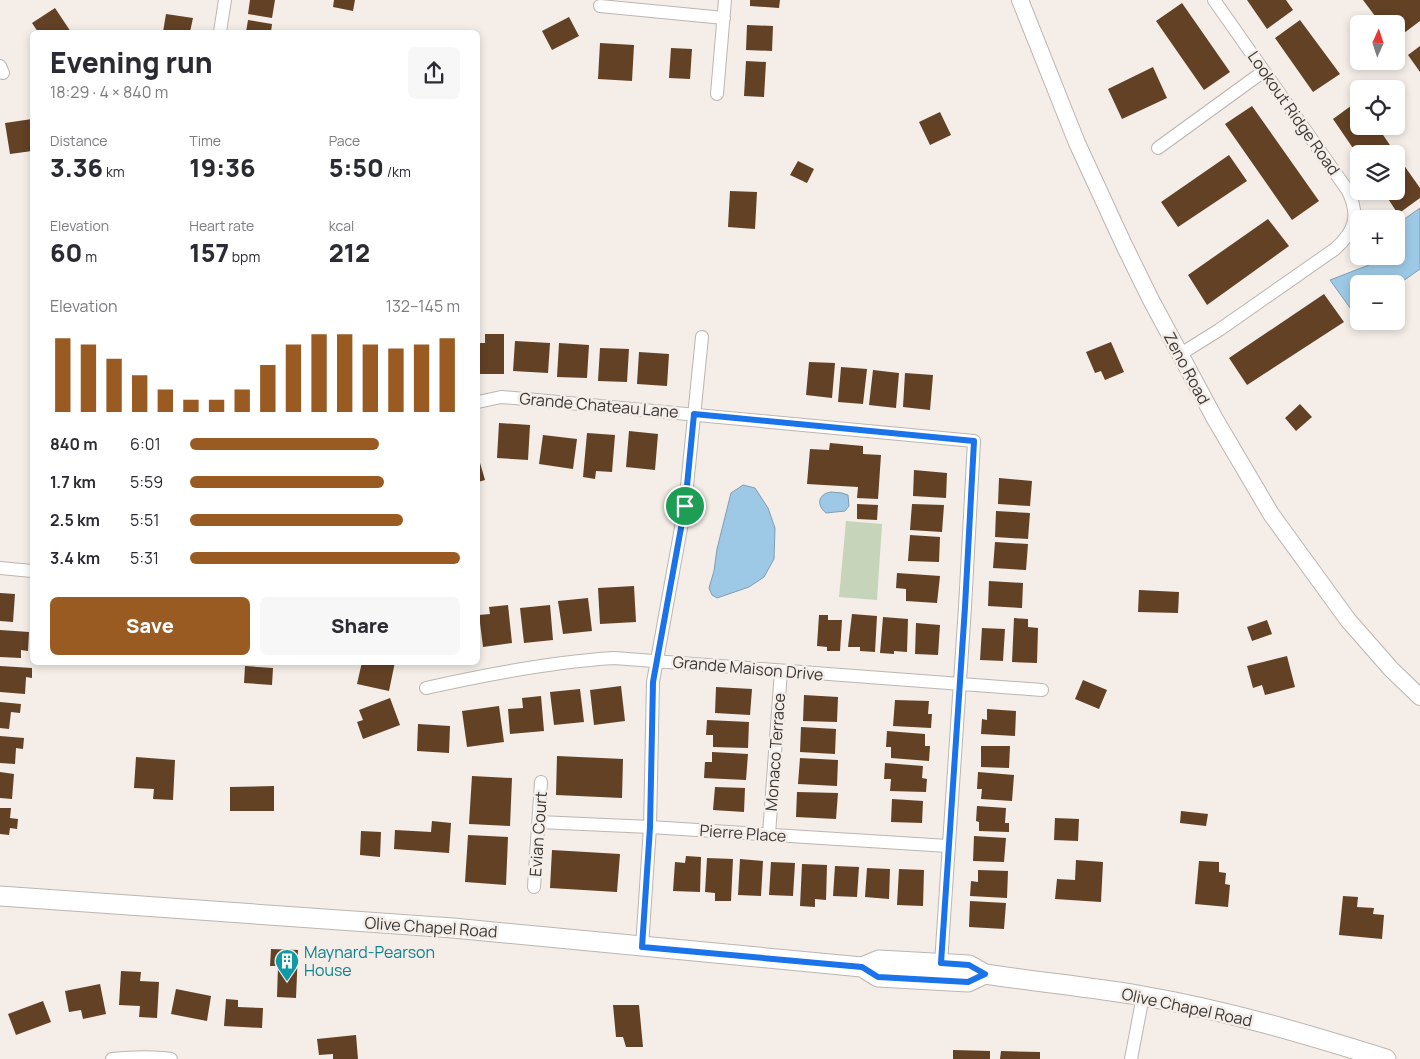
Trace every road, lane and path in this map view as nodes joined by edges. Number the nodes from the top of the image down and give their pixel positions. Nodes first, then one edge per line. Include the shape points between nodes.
1 (225, 0) edge
2 (725, 0) edge
3 (1020, 0) edge
4 (1214, 0) edge
5 (600, 6) dead end
6 (724, 18) junction
7 (220, 30) edge
8 (1264, 71) junction
9 (718, 94) dead end
10 (1158, 148) dead end
11 (702, 337) dead end
12 (1180, 355) junction
13 (480, 402) edge
14 (694, 414) junction
15 (0, 568) edge
16 (30, 571) edge
17 (657, 660) junction
18 (781, 670) junction
19 (959, 684) junction
20 (426, 688) dead end
21 (1042, 690) dead end
22 (1420, 697) edge
23 (541, 782) dead end
24 (539, 822) junction
25 (650, 827) junction
26 (769, 834) junction
27 (948, 846) junction
28 (534, 887) dead end
29 (0, 896) edge
30 (642, 947) junction
31 (941, 963) junction
32 (862, 967) junction
33 (985, 974) junction
34 (1143, 996) junction
35 (1356, 1055) edge
36 (112, 1059) edge
37 (172, 1059) edge
38 (1131, 1059) edge
39 (1386, 1059) edge

1 - 7 street
2 - 6 street
3 - 12 street, Zeno Road via 1077,143
4 - 8 street, Lookout Ridge Road
5 - 6 street
6 - 9 street
8 - 10 street
8 - 12 street, Lookout Ridge Road via 1348,191 1354,207 1353,228 1335,249
11 - 14 street
12 - 22 street, Zeno Road via 1271,514 1371,648
13 - 14 street, Grande Chateau Lane via 501,397
14 - 17 street via 681,529
14 - 19 street, Grande Chateau Lane via 974,441
15 - 16 street
17 - 18 street, Grande Maison Drive
17 - 20 street, Grande Maison Drive via 592,660 487,674
17 - 25 street via 653,682
18 - 19 street, Grande Maison Drive
18 - 26 street, Monaco Terrace
19 - 21 street, Grande Maison Drive
19 - 27 street
23 - 24 street, Evian Court
24 - 25 street, Pierre Place
24 - 28 street, Evian Court
25 - 26 street, Pierre Place
25 - 30 street
26 - 27 street, Pierre Place
27 - 31 street
29 - 30 main road, Olive Chapel Road via 454,928
30 - 32 main road, Olive Chapel Road
31 - 32 main road, Olive Chapel Road via 879,960
31 - 33 main road, Olive Chapel Road via 969,965
32 - 33 main road, Olive Chapel Road via 878,977 968,982
33 - 34 main road, Olive Chapel Road
34 - 35 main road, Olive Chapel Road via 1241,1017
34 - 38 street
35 - 39 main road, Olive Chapel Road
36 - 37 street

